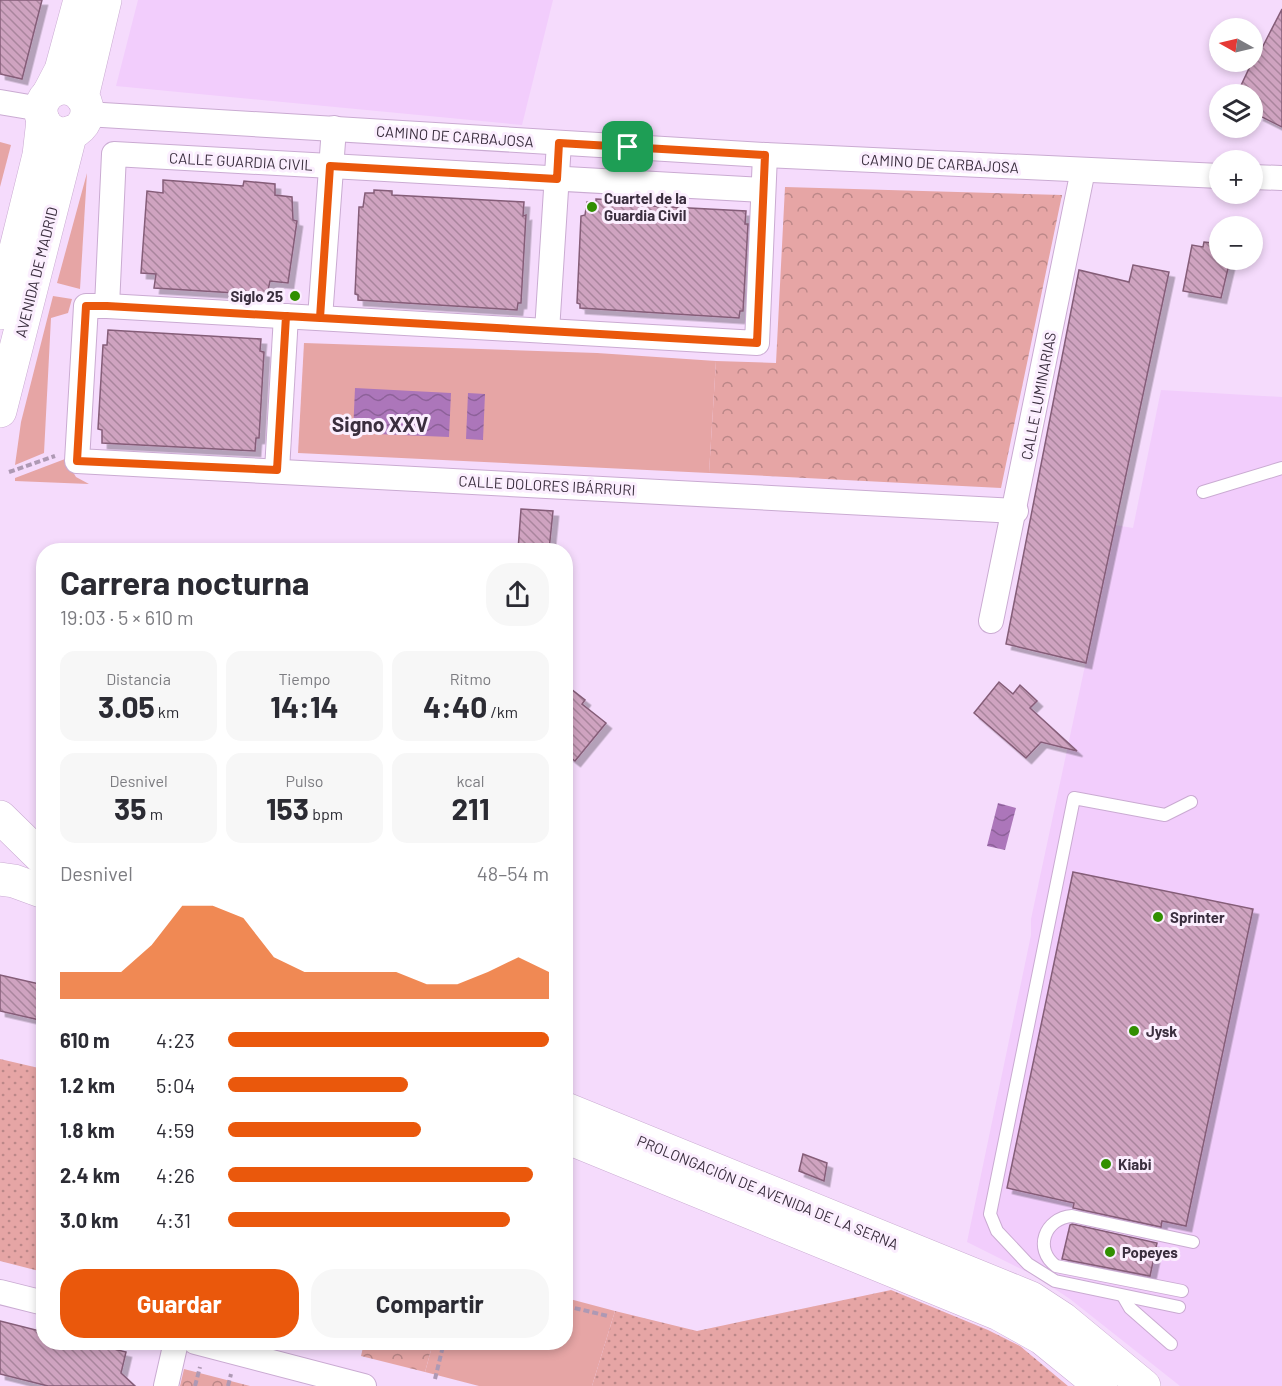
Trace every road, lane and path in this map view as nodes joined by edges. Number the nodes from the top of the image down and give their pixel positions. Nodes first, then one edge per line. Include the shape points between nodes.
1 (80, 0) edge
2 (105, 0) edge
3 (0, 102) edge
4 (62, 111) junction
5 (334, 128) junction
6 (559, 143) junction
7 (765, 155) junction
8 (330, 166) junction
9 (1083, 170) junction
10 (1209, 176) edge
11 (1263, 177) edge
12 (1282, 178) edge
13 (557, 179) junction
14 (763, 190) junction
15 (107, 306) junction
16 (0, 313) edge
17 (286, 316) junction
18 (320, 318) junction
19 (547, 331) junction
20 (0, 411) edge
21 (78, 454) junction
22 (1282, 468) edge
23 (277, 470) junction
24 (9, 472) dead end
25 (1203, 492) dead end
26 (1016, 511) junction
27 (991, 621) dead end
28 (1191, 802) dead end
29 (0, 817) edge
30 (36, 852) edge
31 (0, 879) edge
32 (36, 889) edge
33 (573, 1112) edge
34 (573, 1140) edge
35 (1193, 1242) dead end
36 (967, 1285) junction
37 (1182, 1291) dead end
38 (0, 1292) edge
39 (1123, 1296) junction
40 (36, 1301) edge
41 (1179, 1307) dead end
42 (573, 1308) edge
43 (608, 1316) dead end
44 (1171, 1344) dead end
45 (174, 1350) edge
46 (219, 1350) edge
47 (442, 1350) edge
48 (243, 1358) edge
49 (200, 1366) dead end
50 (435, 1379) dead end
51 (166, 1386) edge
52 (195, 1386) edge
53 (228, 1386) edge
54 (364, 1386) edge
55 (1101, 1386) edge
56 (1144, 1386) edge

1 - 4 main road, AVENIDA DE MADRID via 61,70
2 - 4 main road, AVENIDA DE MADRID
3 - 4 street, CAMINO DE CARBAJOSA
4 - 5 street, CAMINO DE CARBAJOSA
4 - 16 main road, AVENIDA DE MADRID via 39,155
4 - 20 main road, AVENIDA DE MADRID
5 - 6 street, CAMINO DE CARBAJOSA
5 - 8 street
6 - 7 street, CAMINO DE CARBAJOSA
6 - 13 street
7 - 9 street, CAMINO DE CARBAJOSA
7 - 14 street
8 - 13 street, CALLE GUARDIA CIVIL
8 - 15 street, CALLE GUARDIA CIVIL via 114,154
8 - 18 street
9 - 10 street, CAMINO DE CARBAJOSA
9 - 26 street, CALLE LUMINARIAS
11 - 12 street
13 - 14 street, CALLE GUARDIA CIVIL
13 - 19 street
14 - 19 street via 757,343
15 - 17 street
15 - 21 street via 86,306
17 - 18 street
17 - 23 street
18 - 19 street
21 - 23 street, CALLE DOLORES IBÁRRURI
21 - 24 path
22 - 25 lane
23 - 26 street, CALLE DOLORES IBÁRRURI
26 - 27 street, CALLE LUMINARIAS
28 - 39 lane via 1165,815 1074,798 990,1214 997,1231 1028,1264 1055,1281
29 - 30 main road
31 - 32 main road
33 - 36 main road, PROLONGACIÓN DE AVENIDA DE LA SERNA
34 - 36 main road, PROLONGACIÓN DE AVENIDA DE LA SERNA
35 - 37 lane via 1072,1216 1060,1217 1045,1231 1043,1249 1056,1266
36 - 55 main road via 999,1314 1042,1338
36 - 56 main road via 1031,1298
38 - 40 street
39 - 41 lane
39 - 44 lane via 1130,1308
42 - 43 path
45 - 51 street
46 - 48 street
47 - 50 path
48 - 53 path
48 - 54 street
49 - 52 path

